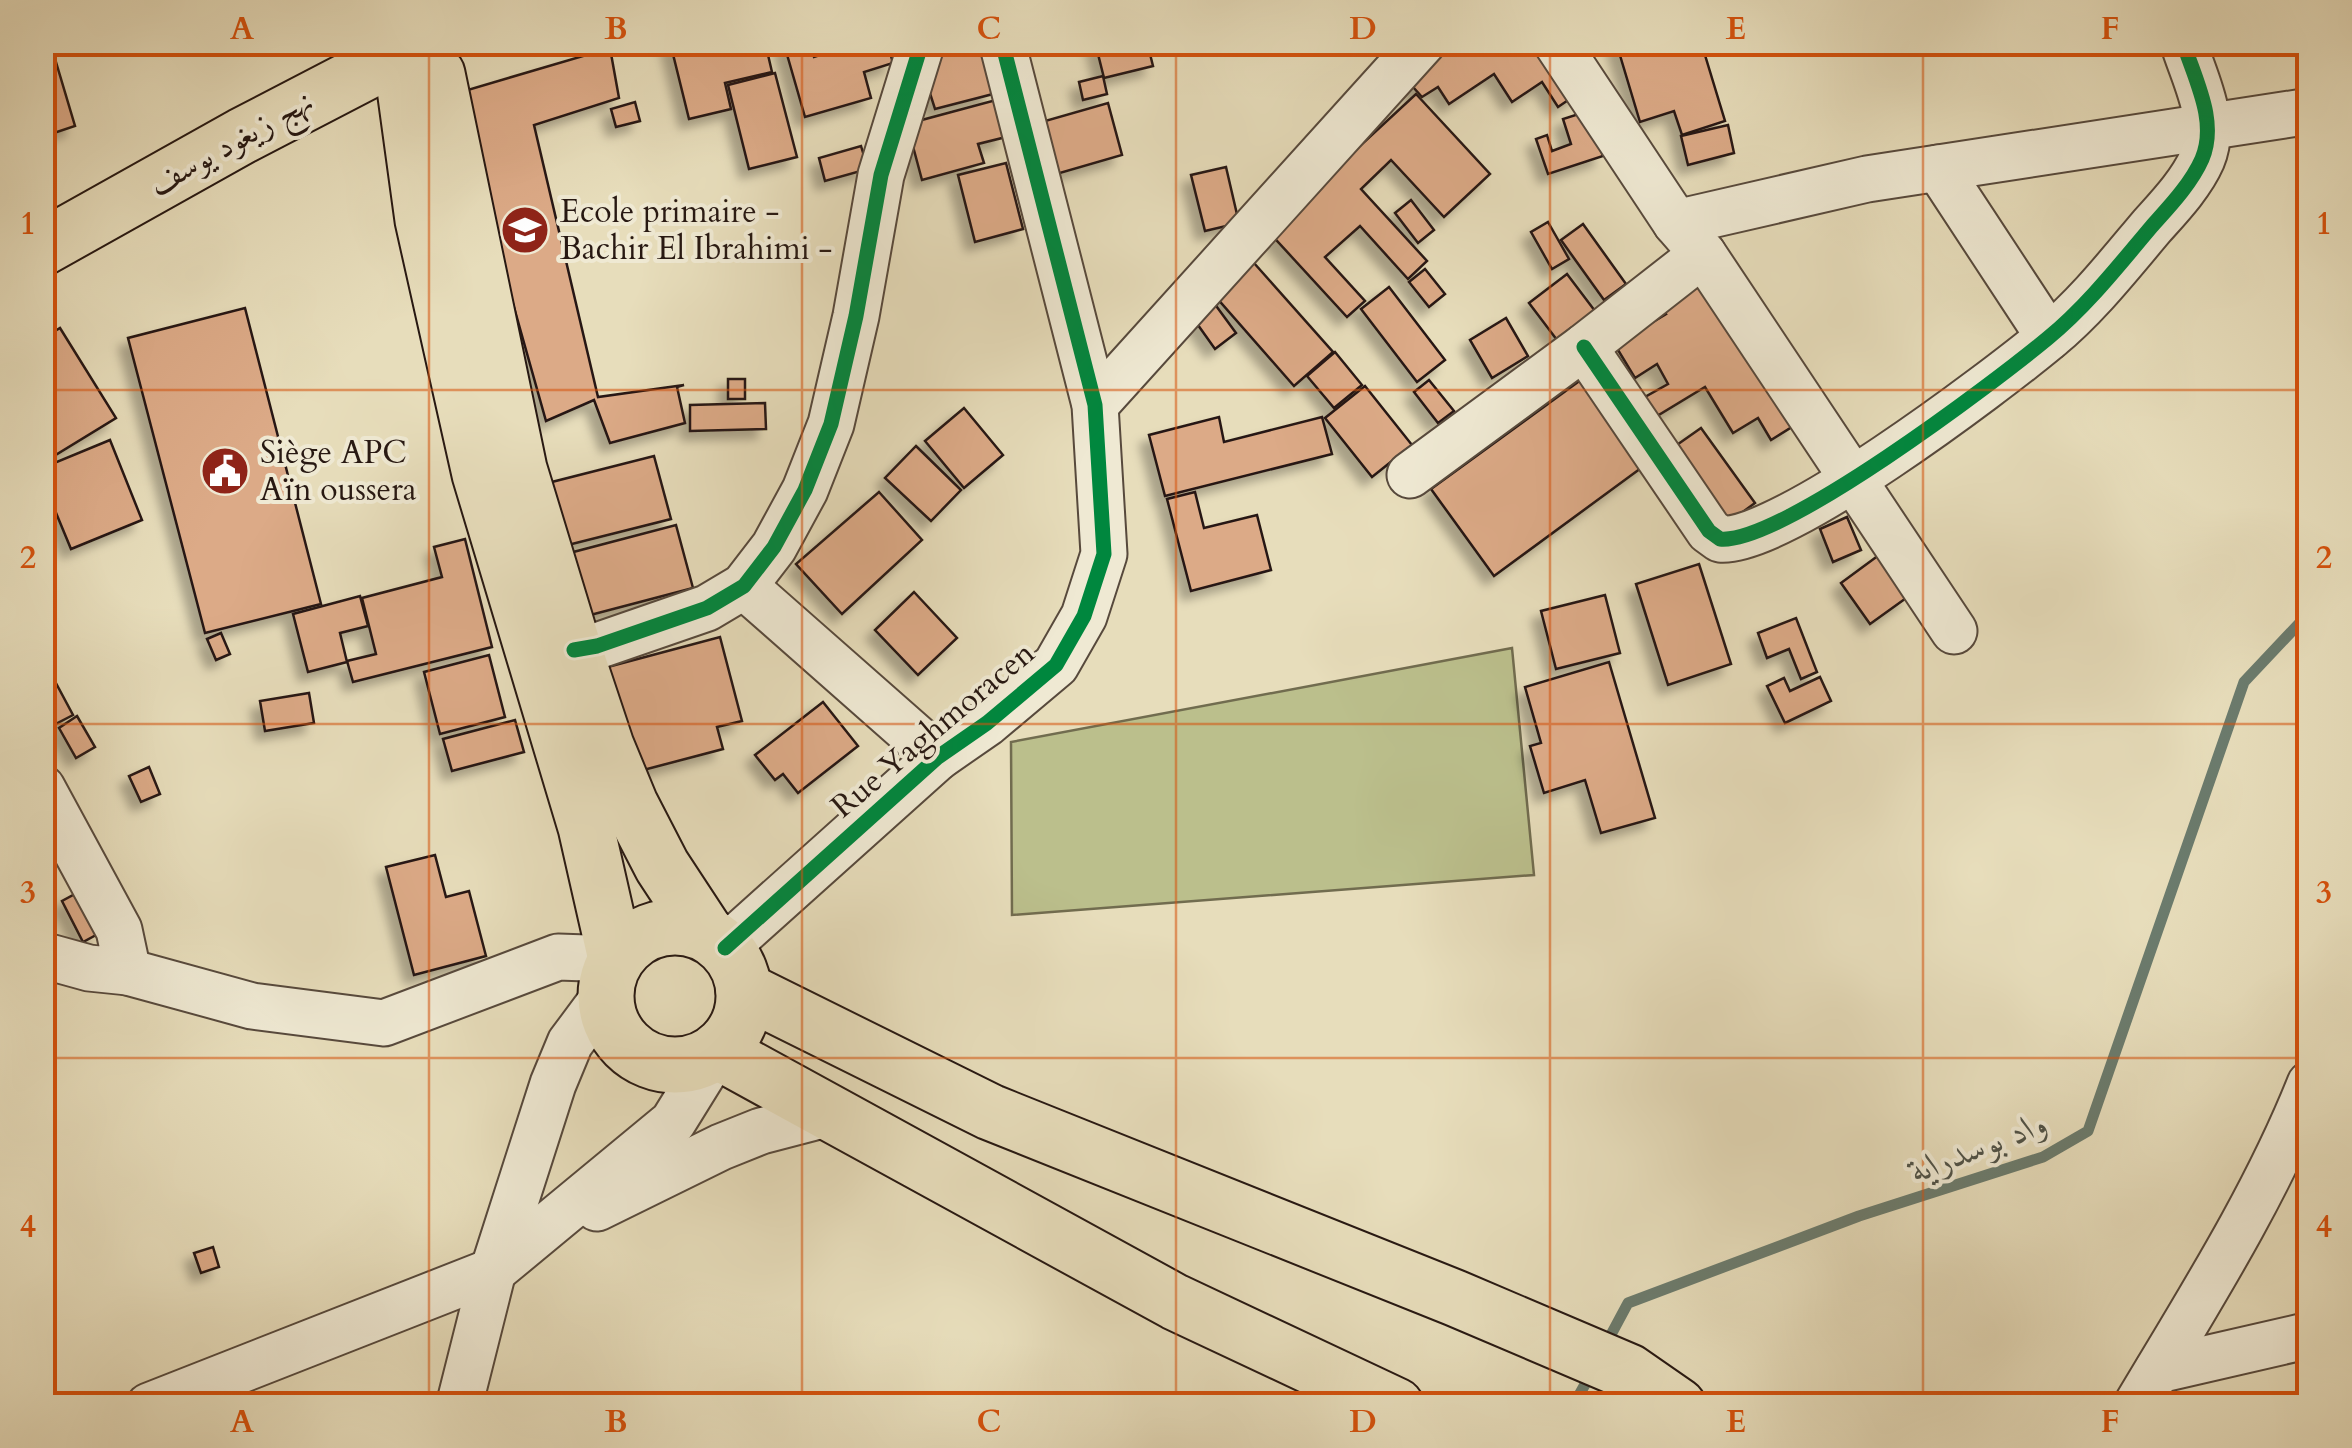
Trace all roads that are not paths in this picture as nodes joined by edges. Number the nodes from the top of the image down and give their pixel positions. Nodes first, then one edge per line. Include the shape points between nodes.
1 (922, 42) edge
2 (1002, 42) edge
3 (1423, 42) edge
4 (1556, 42) edge
5 (2183, 42) edge
6 (414, 45) edge
7 (2310, 112) edge
8 (2210, 124) junction
9 (1938, 168) junction
10 (1690, 238) junction
11 (44, 244) edge
12 (2049, 337) junction
13 (1584, 347) junction
14 (1094, 405) junction
15 (1410, 475) dead end
16 (1853, 480) junction
17 (744, 586) junction
18 (1954, 631) dead end
19 (574, 650) junction
20 (938, 757) junction
21 (42, 788) edge
22 (42, 955) edge
23 (725, 957) junction
24 (128, 972) junction
25 (611, 978) junction
26 (716, 1051) junction
27 (2310, 1084) edge
28 (830, 1113) junction
29 (528, 1242) junction
30 (492, 1271) junction
31 (2310, 1335) edge
32 (2147, 1388) edge
33 (149, 1406) edge
34 (459, 1406) edge
35 (1396, 1406) edge
36 (1678, 1406) edge

1 - 17 street via 882,175 831,424 806,490
2 - 14 street, Rue Yaghmoracen
3 - 14 street
4 - 10 street
5 - 8 street
6 - 11 main road, نهج زيغود يوسف
6 - 19 main road via 520,469
6 - 25 main road via 423,220 480,474 586,828
7 - 8 street
8 - 9 street
8 - 12 street via 2202,160 2174,200
9 - 10 street via 1868,179
9 - 12 street
10 - 13 street
10 - 16 street
12 - 16 street
13 - 15 street
13 - 16 street via 1720,539 1748,536
14 - 20 street, Rue Yaghmoracen via 1104,554 1084,616 1056,665
16 - 18 street
17 - 19 street via 707,608
17 - 20 street
19 - 23 main road via 630,804 662,866
20 - 23 street, Rue Yaghmoracen
21 - 24 street via 119,930
22 - 24 street
23 - 25 main road via 684,926 660,928 638,936
23 - 26 main road via 742,1014
23 - 36 main road via 990,1112 1456,1298 1629,1372
24 - 25 street via 252,1006 384,1023 558,957
25 - 26 main road via 614,1027 634,1052 676,1065
25 - 30 street via 552,1084
26 - 28 main road
26 - 29 street via 673,1122
27 - 32 street via 2223,1258
28 - 29 street via 720,1147
28 - 35 main road via 1175,1302
29 - 30 street
30 - 33 street
30 - 34 street
31 - 32 street

